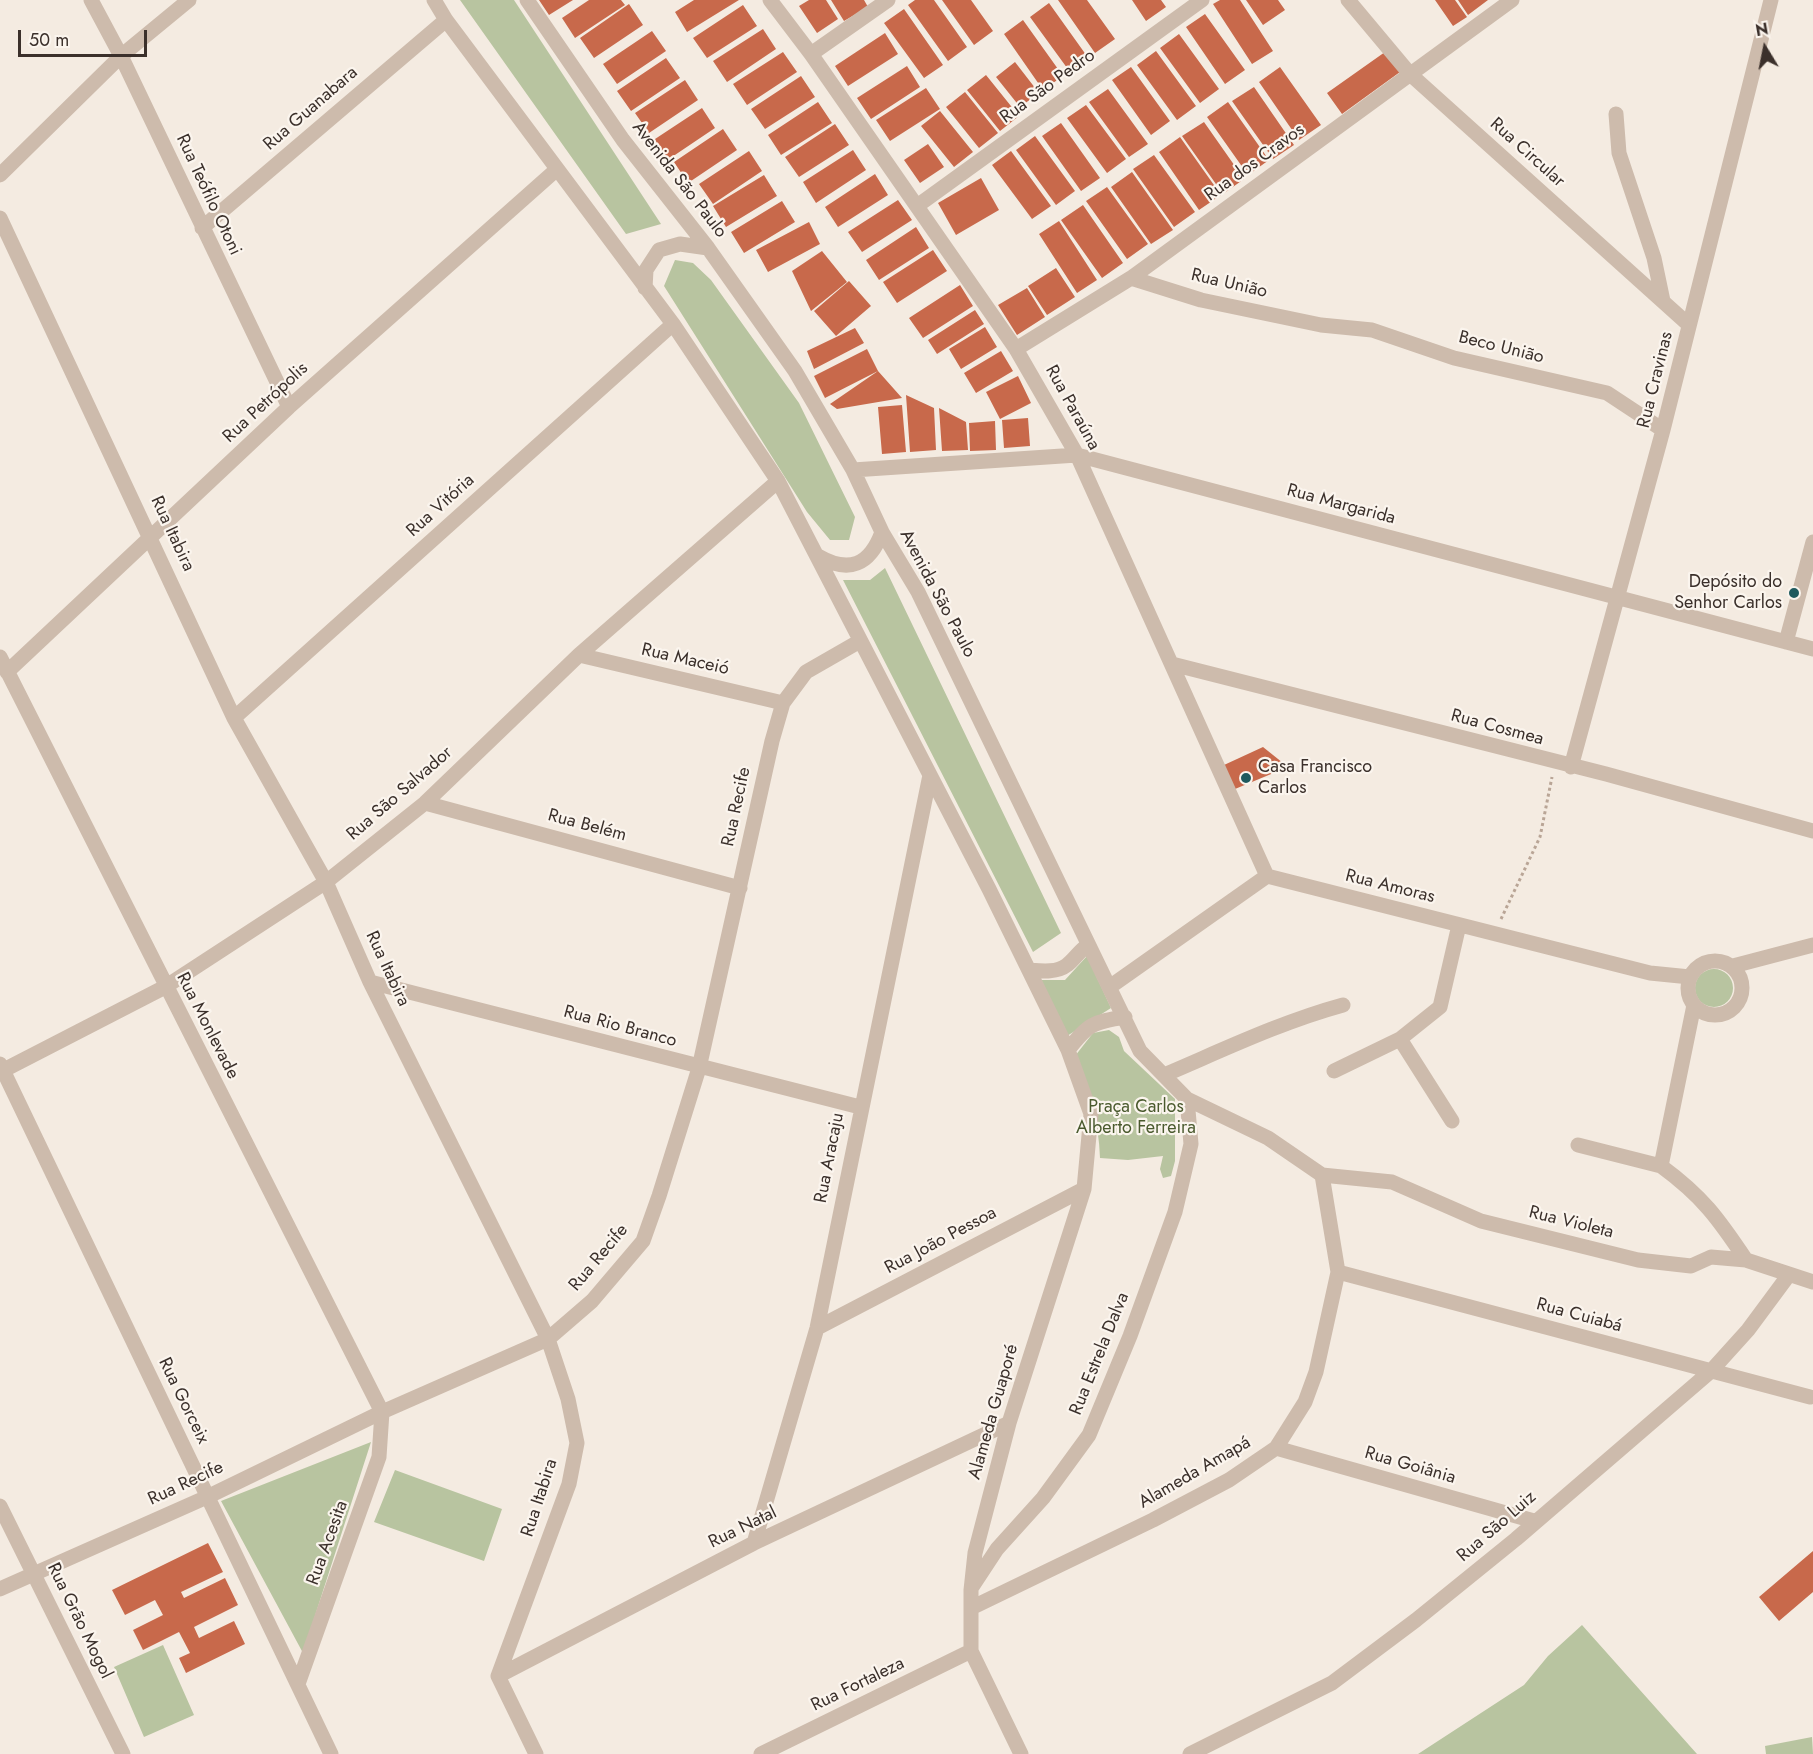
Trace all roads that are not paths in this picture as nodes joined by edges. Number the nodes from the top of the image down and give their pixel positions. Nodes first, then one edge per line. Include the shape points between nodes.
1 (92, 0) edge
2 (189, 0) edge
3 (434, 0) edge
4 (527, 0) edge
5 (770, 0) edge
6 (888, 0) edge
7 (1202, 0) edge
8 (1348, 0) edge
9 (1512, 0) edge
10 (1771, 0) edge
11 (446, 20) junction
12 (811, 54) junction
13 (121, 56) junction
14 (1410, 74) junction
15 (1616, 114) dead end
16 (556, 170) junction
17 (0, 175) edge
18 (917, 206) junction
19 (0, 218) edge
20 (202, 228) junction
21 (708, 248) junction
22 (1131, 278) junction
23 (645, 288) junction
24 (1662, 301) junction
25 (673, 324) junction
26 (1320, 325) joint
27 (1689, 325) junction
28 (1016, 349) junction
29 (289, 407) junction
30 (1663, 430) junction
31 (1077, 454) junction
32 (853, 470) junction
33 (778, 481) junction
34 (882, 532) junction
35 (152, 536) junction
36 (1813, 542) edge
37 (818, 556) junction
38 (1615, 599) junction
39 (860, 641) junction
40 (1786, 642) junction
41 (1813, 649) edge
42 (579, 655) junction
43 (0, 657) edge
44 (1172, 664) junction
45 (7, 672) junction
46 (783, 703) junction
47 (234, 718) junction
48 (1571, 767) junction
49 (930, 775) junction
50 (425, 802) junction
51 (1813, 831) edge
52 (1267, 876) junction
53 (326, 882) junction
54 (740, 888) junction
55 (1459, 925) junction
56 (1088, 945) junction
57 (1813, 945) edge
58 (1733, 966) junction
59 (1029, 970) junction
60 (1690, 978) junction
61 (370, 981) junction
62 (1111, 986) junction
63 (165, 987) junction
64 (1343, 1005) dead end
65 (1694, 1005) junction
66 (1125, 1017) junction
67 (1400, 1039) junction
68 (1068, 1050) junction
69 (699, 1068) junction
70 (1, 1069) edge
71 (1334, 1071) dead end
72 (1164, 1075) junction
73 (1187, 1099) junction
74 (860, 1107) junction
75 (1452, 1121) dead end
76 (1578, 1145) dead end
77 (1661, 1166) junction
78 (1323, 1175) junction
79 (1084, 1189) junction
80 (1746, 1260) junction
81 (1338, 1272) junction
82 (1788, 1276) junction
83 (1813, 1282) edge
84 (817, 1328) junction
85 (548, 1339) junction
86 (1711, 1371) junction
87 (1810, 1397) dead end
88 (382, 1412) junction
89 (1009, 1423) junction
90 (1276, 1448) junction
91 (207, 1497) junction
92 (0, 1506) edge
93 (1534, 1521) junction
94 (754, 1543) junction
95 (33, 1573) junction
96 (0, 1589) edge
97 (971, 1590) junction
98 (971, 1608) junction
99 (971, 1651) junction
100 (498, 1676) junction
101 (298, 1684) junction
102 (123, 1754) edge
103 (331, 1754) edge
104 (536, 1754) edge
105 (761, 1754) edge
106 (1021, 1754) edge
107 (1190, 1754) edge

1 - 13 street, Rua Teófilo Otoni
2 - 13 street
3 - 11 street
4 - 21 street, Avenida São Paulo via 623,140
5 - 12 street, Rua Paraúna
6 - 12 street
7 - 18 street, Rua São Pedro
8 - 14 street, Rua Circular
9 - 14 street, Rua dos Cravos
10 - 27 street, Rua Cravinas
11 - 16 street
11 - 20 street, Rua Guanabara
12 - 18 street, Rua Paraúna
13 - 17 street
13 - 20 street, Rua Teófilo Otoni
14 - 22 street, Rua dos Cravos
14 - 24 street, Rua Circular
15 - 24 street via 1619,153 1654,258
16 - 23 street
16 - 29 street, Rua Petrópolis
18 - 28 street, Rua Paraúna
19 - 35 street, Rua Itabira
20 - 29 street, Rua Teófilo Otoni
21 - 23 street via 680,244 659,250 646,270
21 - 32 street, Avenida São Paulo via 795,371
22 - 26 street, Rua União via 1201,300
22 - 28 street, Rua dos Cravos
23 - 25 street
24 - 27 street, Rua Circular
25 - 33 street
25 - 47 street, Rua Vitória
26 - 30 street, Beco União via 1372,330 1454,358 1607,393
27 - 30 street, Rua Cravinas
28 - 31 street, Rua Paraúna
29 - 35 street, Rua Petrópolis
30 - 38 street, Rua Cravinas
31 - 32 street, Rua Margarida
31 - 38 street, Rua Margarida
31 - 44 street, Rua Paraúna
32 - 34 street, Avenida São Paulo
33 - 37 street
33 - 42 street, Rua São Salvador
34 - 37 street via 877,548 865,560 849,566 833,564
34 - 56 street, Avenida São Paulo via 918,592
35 - 45 street, Rua Petrópolis
35 - 47 street, Rua Itabira
36 - 40 street
37 - 39 street
38 - 40 street, Rua Margarida
38 - 48 street, Rua Cravinas
39 - 46 street, Rua Recife via 806,672
39 - 49 street
40 - 41 street, Rua Margarida
42 - 46 street, Rua Maceió
42 - 50 street, Rua São Salvador
43 - 45 street, Rua Monlevade
44 - 48 street, Rua Cosmea
44 - 52 street, Rua Paraúna
45 - 63 street, Rua Monlevade
46 - 54 street, Rua Recife
47 - 53 street, Rua Itabira
48 - 51 street, Rua Cosmea
49 - 59 street
49 - 74 street, Rua Aracaju
50 - 53 street, Rua São Salvador
50 - 54 street, Rua Belém
52 - 55 street, Rua Amoras
52 - 62 street
53 - 61 street, Rua Itabira
53 - 63 street, Rua São Salvador
54 - 69 street, Rua Recife
55 - 60 street, Rua Amoras via 1650,973
55 - 67 street via 1440,1006
56 - 59 street via 1066,966
56 - 62 street, Avenida São Paulo
57 - 58 street
58 - 60 street via 1710,961 1701,964
58 - 65 street via 1742,984 1734,1008 1718,1015
59 - 68 street
60 - 65 street via 1688,987
61 - 69 street, Rua Rio Branco
61 - 85 street, Rua Itabira
62 - 66 street, Avenida São Paulo
63 - 70 street, Rua São Salvador
63 - 88 street, Rua Monlevade
64 - 72 street via 1248,1038
65 - 77 street
66 - 68 street via 1096,1021
66 - 72 street, Avenida São Paulo via 1140,1051
67 - 71 street
67 - 75 street
68 - 79 street via 1091,1114
69 - 74 street, Rua Rio Branco
69 - 85 street, Rua Recife via 643,1241 592,1300
70 - 91 street, Rua Gorceix
72 - 73 street, Avenida São Paulo
73 - 78 street, Avenida São Paulo via 1268,1138
73 - 97 street, Rua Estrela Dalva via 1191,1144 1175,1212 1089,1435 1043,1498 997,1549
74 - 84 street, Rua Aracaju
76 - 77 street
77 - 80 street via 1694,1190
78 - 80 street, Rua Violeta via 1392,1182 1481,1221 1638,1260 1691,1266 1711,1257
78 - 81 street, Alameda Amapá
79 - 84 street, Rua João Pessoa
79 - 89 street, Alameda Guaporé
80 - 82 street, Rua Violeta
81 - 86 street, Rua Cuiabá
81 - 90 street, Alameda Amapá via 1316,1372 1305,1402
82 - 83 street, Rua Violeta
82 - 86 street, Rua São Luiz
84 - 94 street, Rua Aracaju
85 - 88 street, Rua Recife
85 - 100 street, Rua Itabira via 568,1399 577,1443 568,1484
86 - 87 street, Rua Cuiabá
86 - 93 street, Rua São Luiz
88 - 91 street, Rua Recife
88 - 101 street, Rua Acesita via 379,1457
89 - 94 street, Rua Natal
89 - 97 street, Alameda Guaporé via 975,1553
90 - 93 street, Rua Goiânia
90 - 98 street, Alameda Amapá via 1229,1480 1154,1520
91 - 95 street, Rua Recife
91 - 101 street, Rua Gorceix
92 - 95 street, Rua Grão Mogol
93 - 107 street, Rua São Luiz via 1416,1620 1332,1683
94 - 100 street, Rua Natal
95 - 96 street, Rua Recife
95 - 102 street, Rua Grão Mogol
97 - 98 street, Alameda Guaporé
98 - 99 street, Alameda Guaporé
99 - 105 street, Rua Fortaleza
99 - 106 street
100 - 104 street
101 - 103 street, Rua Gorceix

